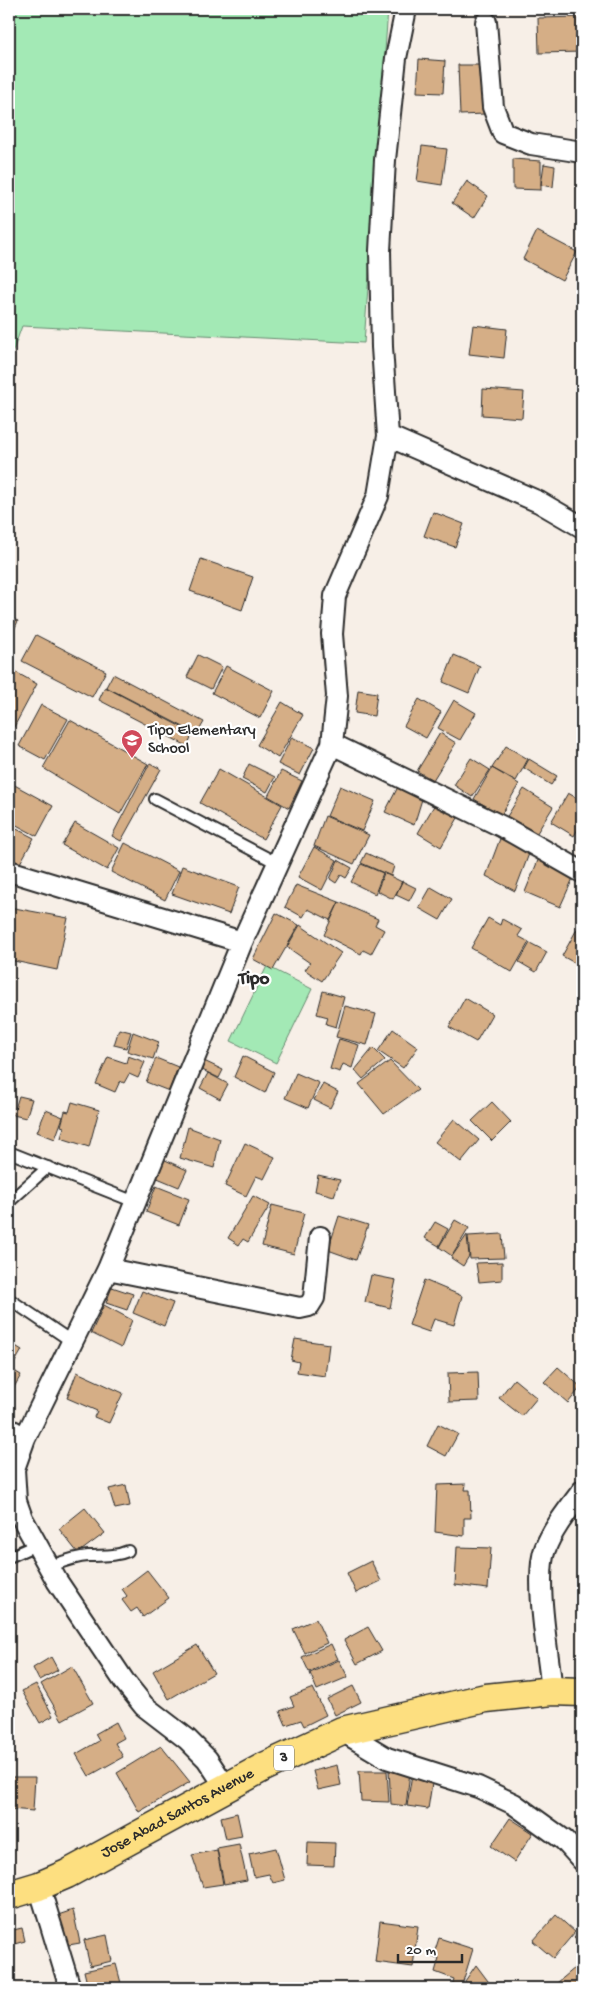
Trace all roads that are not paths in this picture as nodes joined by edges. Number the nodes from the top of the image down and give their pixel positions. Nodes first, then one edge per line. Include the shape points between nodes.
1 (406, 9) edge
2 (486, 22) dead end
3 (582, 152) edge
4 (388, 436) junction
5 (582, 527) edge
6 (332, 744) junction
7 (155, 799) dead end
8 (277, 863) junction
9 (9, 871) edge
10 (582, 872) edge
11 (242, 942) junction
12 (9, 1152) edge
13 (48, 1167) junction
14 (9, 1202) edge
15 (135, 1202) junction
16 (320, 1237) dead end
17 (108, 1269) junction
18 (9, 1299) edge
19 (74, 1343) junction
20 (17, 1434) edge
21 (582, 1491) edge
22 (13, 1502) edge
23 (36, 1545) junction
24 (128, 1551) dead end
25 (9, 1557) edge
26 (48, 1566) junction
27 (552, 1691) junction
28 (582, 1692) edge
29 (342, 1731) junction
30 (228, 1789) junction
31 (582, 1860) edge
32 (39, 1886) junction
33 (9, 1895) edge
34 (70, 1988) edge

1 - 4 street via 396,58 380,250
2 - 3 street via 493,107 503,133 531,144
4 - 5 street via 539,502
4 - 6 street via 378,496 335,596 332,634 337,696
6 - 8 street
6 - 10 street via 503,827
7 - 8 lane
8 - 11 street
9 - 11 street
11 - 15 street
12 - 13 lane
13 - 14 lane
13 - 15 lane
15 - 17 street
16 - 17 street via 314,1298 309,1306 300,1308
17 - 19 street
18 - 19 lane
19 - 20 street
20 - 22 street
21 - 27 street via 544,1551 541,1572
22 - 23 street
23 - 25 lane
23 - 26 street
24 - 26 lane via 115,1556 69,1559
26 - 30 street via 144,1706 187,1739 207,1759
27 - 28 highway, Jose Abad Santos Avenue / 3
27 - 29 highway, Jose Abad Santos Avenue / 3 via 486,1698
29 - 30 highway, Jose Abad Santos Avenue / 3 via 264,1767
29 - 31 street via 387,1758 478,1787 514,1804 564,1840
30 - 32 highway, Jose Abad Santos Avenue / 3
32 - 33 highway, Jose Abad Santos Avenue / 3
32 - 34 street

